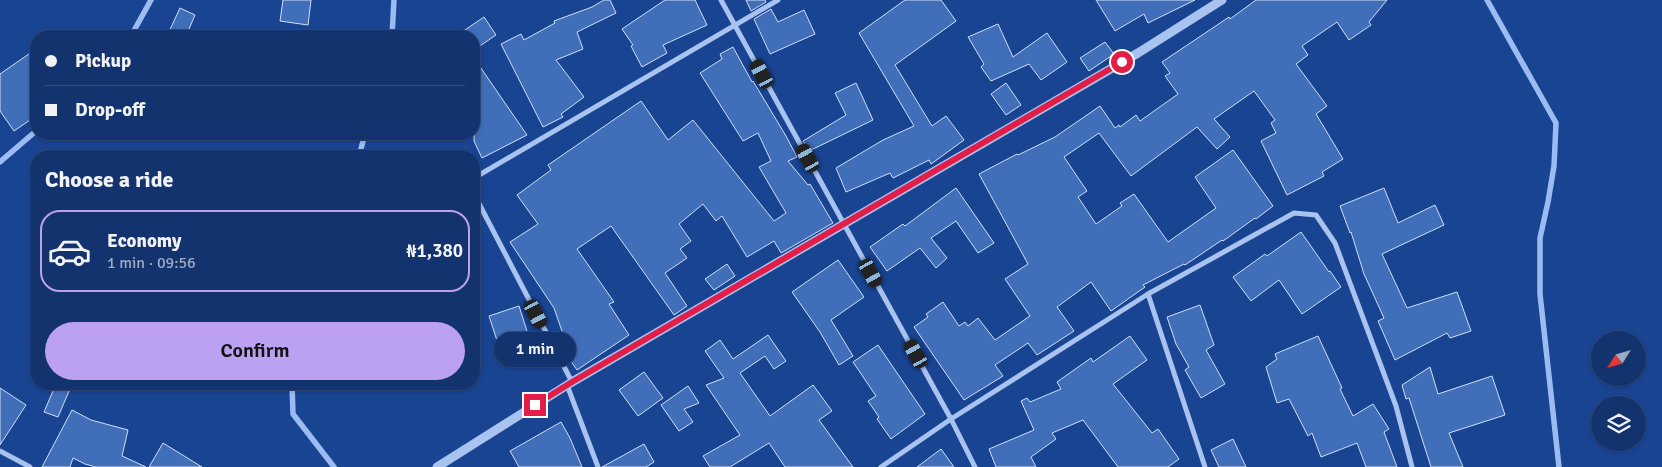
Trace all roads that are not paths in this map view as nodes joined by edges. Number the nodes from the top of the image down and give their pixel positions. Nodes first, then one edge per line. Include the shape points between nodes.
1 (721, 0) edge
2 (778, 0) edge
3 (1222, 0) edge
4 (735, 24) junction
5 (480, 174) edge
6 (480, 206) edge
7 (844, 225) junction
8 (1148, 294) junction
9 (570, 383) junction
10 (951, 419) junction
11 (0, 451) edge
12 (30, 467) edge
13 (437, 467) edge
14 (598, 467) edge
15 (881, 467) edge
16 (975, 467) edge
17 (1205, 467) edge
18 (1412, 467) edge

1 - 4 street
2 - 4 street
3 - 7 street via 1138,53
4 - 5 street
4 - 7 street
6 - 9 street
7 - 9 street
7 - 10 street
8 - 10 street
8 - 17 street
8 - 18 street via 1294,213 1316,215 1335,243 1396,406
9 - 13 street
9 - 14 street
10 - 15 street
10 - 16 street
11 - 12 street

